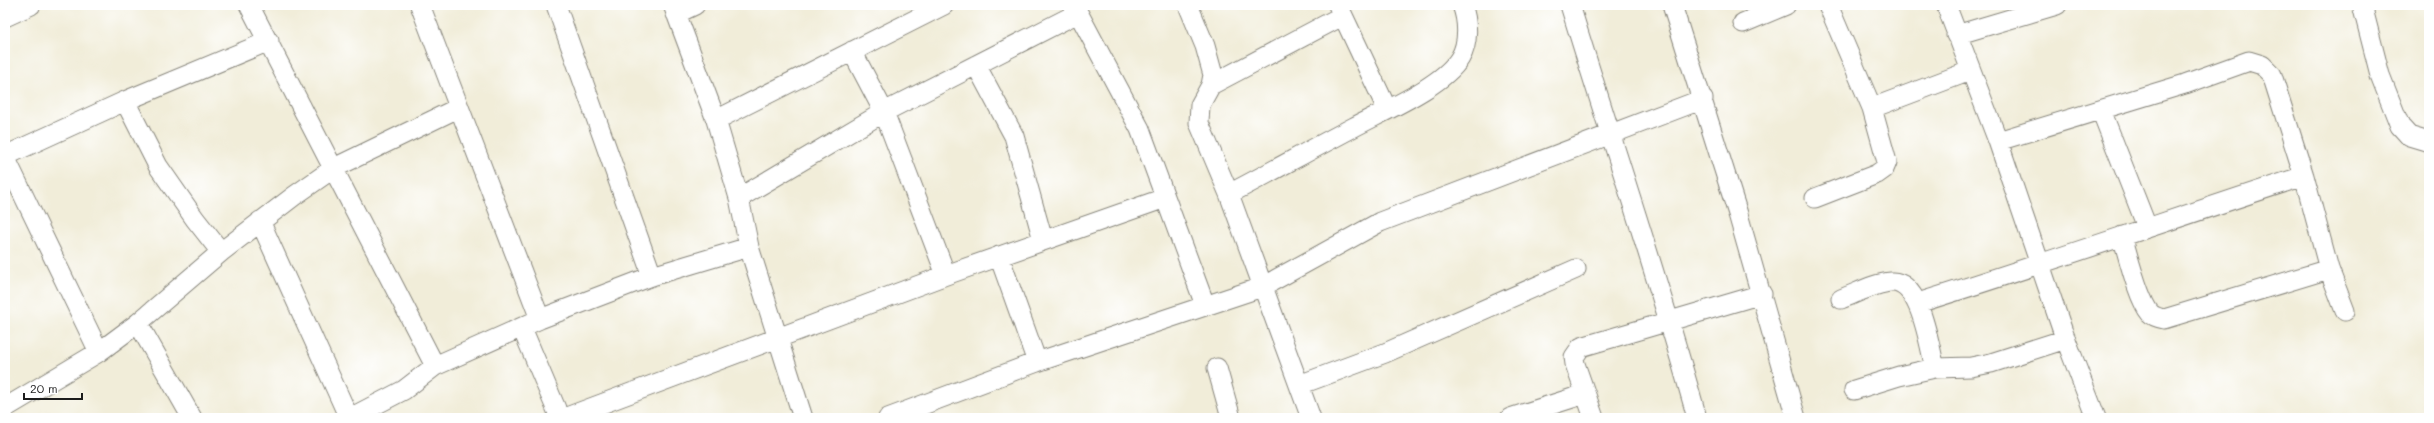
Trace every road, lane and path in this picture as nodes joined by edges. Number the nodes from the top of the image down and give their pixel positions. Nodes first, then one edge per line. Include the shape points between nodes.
1 (31, 5) edge
2 (420, 5) edge
3 (556, 5) edge
4 (695, 5) edge
5 (944, 5) edge
6 (1188, 5) edge
7 (1462, 5) edge
8 (1570, 5) edge
9 (1672, 5) edge
10 (1786, 5) edge
11 (1828, 5) edge
12 (1946, 5) edge
13 (2057, 5) edge
14 (2362, 5) edge
15 (252, 6) edge
16 (675, 9) edge
17 (1076, 9) edge
18 (1340, 11) edge
19 (5, 17) edge
20 (1743, 23) dead end
21 (1956, 35) junction
22 (269, 41) junction
23 (852, 51) junction
24 (976, 65) junction
25 (1970, 71) junction
26 (1211, 85) junction
27 (1702, 99) junction
28 (125, 101) junction
29 (458, 108) junction
30 (1872, 108) junction
31 (1387, 109) junction
32 (2101, 110) junction
33 (884, 112) junction
34 (716, 120) junction
35 (1609, 134) junction
36 (1998, 141) junction
37 (2429, 142) edge
38 (5, 156) edge
39 (334, 168) junction
40 (2304, 176) junction
41 (1229, 194) junction
42 (739, 198) junction
43 (1165, 198) junction
44 (1815, 198) dead end
45 (260, 221) junction
46 (2147, 227) junction
47 (2122, 236) junction
48 (1043, 240) junction
49 (749, 247) junction
50 (221, 252) junction
51 (1000, 256) junction
52 (2040, 266) junction
53 (1576, 269) dead end
54 (2329, 269) junction
55 (946, 275) junction
56 (652, 276) junction
57 (1262, 287) junction
58 (1762, 294) junction
59 (1841, 299) dead end
60 (1918, 303) junction
61 (1205, 305) junction
62 (2345, 311) dead end
63 (540, 319) junction
64 (1670, 320) junction
65 (138, 323) junction
66 (522, 328) junction
67 (777, 339) junction
68 (2066, 339) junction
69 (99, 352) junction
70 (1037, 362) junction
71 (435, 366) junction
72 (1217, 368) dead end
73 (1935, 368) junction
74 (1299, 385) junction
75 (1854, 390) dead end
76 (1585, 394) junction
77 (5, 408) edge
78 (192, 418) edge
79 (349, 418) edge
80 (560, 418) edge
81 (564, 418) edge
82 (803, 418) edge
83 (888, 418) edge
84 (1231, 418) edge
85 (1312, 418) edge
86 (1510, 418) edge
87 (1594, 418) edge
88 (1697, 418) edge
89 (1796, 418) edge
90 (2096, 418) edge

1 - 19 street
2 - 29 street
3 - 56 street
4 - 16 street
5 - 23 street
6 - 26 street via 1211,64
7 - 31 street via 1467,36 1460,57 1449,72 1433,84
8 - 35 street
9 - 27 street
10 - 20 street
11 - 30 street
12 - 21 street
13 - 21 street
14 - 37 street via 2380,75 2400,126 2409,136
15 - 22 street
16 - 34 street
17 - 24 street
17 - 43 street via 1140,129
18 - 26 street
18 - 31 street
21 - 25 street
22 - 28 street
22 - 39 street
23 - 33 street
23 - 34 street
24 - 33 street
24 - 48 street via 1014,136
25 - 30 street
25 - 36 street
26 - 41 street via 1200,105 1199,124
27 - 35 street
27 - 58 street
28 - 38 street
28 - 50 street via 158,166 195,220
29 - 39 street
29 - 63 street
30 - 44 street via 1887,154 1884,169
31 - 41 street
32 - 36 street
32 - 40 street via 2186,84 2236,64 2256,62 2262,64 2272,75
32 - 46 street
33 - 42 street
33 - 55 street
34 - 42 street
35 - 57 street via 1380,222
35 - 64 street
36 - 52 street
38 - 69 street
39 - 45 street
39 - 71 street
40 - 46 street
40 - 54 street
41 - 57 street
42 - 49 street
43 - 48 street
43 - 61 street
45 - 50 street
45 - 79 street
46 - 47 street
47 - 52 street
47 - 54 street via 2143,300 2156,318 2164,319
48 - 51 street
49 - 56 street
49 - 67 street
50 - 65 street
51 - 55 street
51 - 70 street
52 - 60 street
52 - 68 street
53 - 74 street via 1385,353
54 - 62 street
55 - 67 street
56 - 63 street
57 - 61 street
57 - 74 street
58 - 64 street
58 - 89 street
59 - 60 street via 1891,282 1901,283 1910,290
60 - 73 street
61 - 70 street
63 - 66 street
64 - 76 street via 1581,348 1574,358
64 - 88 street
65 - 69 street
65 - 78 street
66 - 71 street
66 - 80 street
67 - 81 street
67 - 82 street
68 - 73 street via 1991,363 1971,367
68 - 90 street
69 - 77 street
70 - 83 street
71 - 79 street via 404,390
72 - 84 street
73 - 75 street
74 - 85 street
76 - 86 street
76 - 87 street

